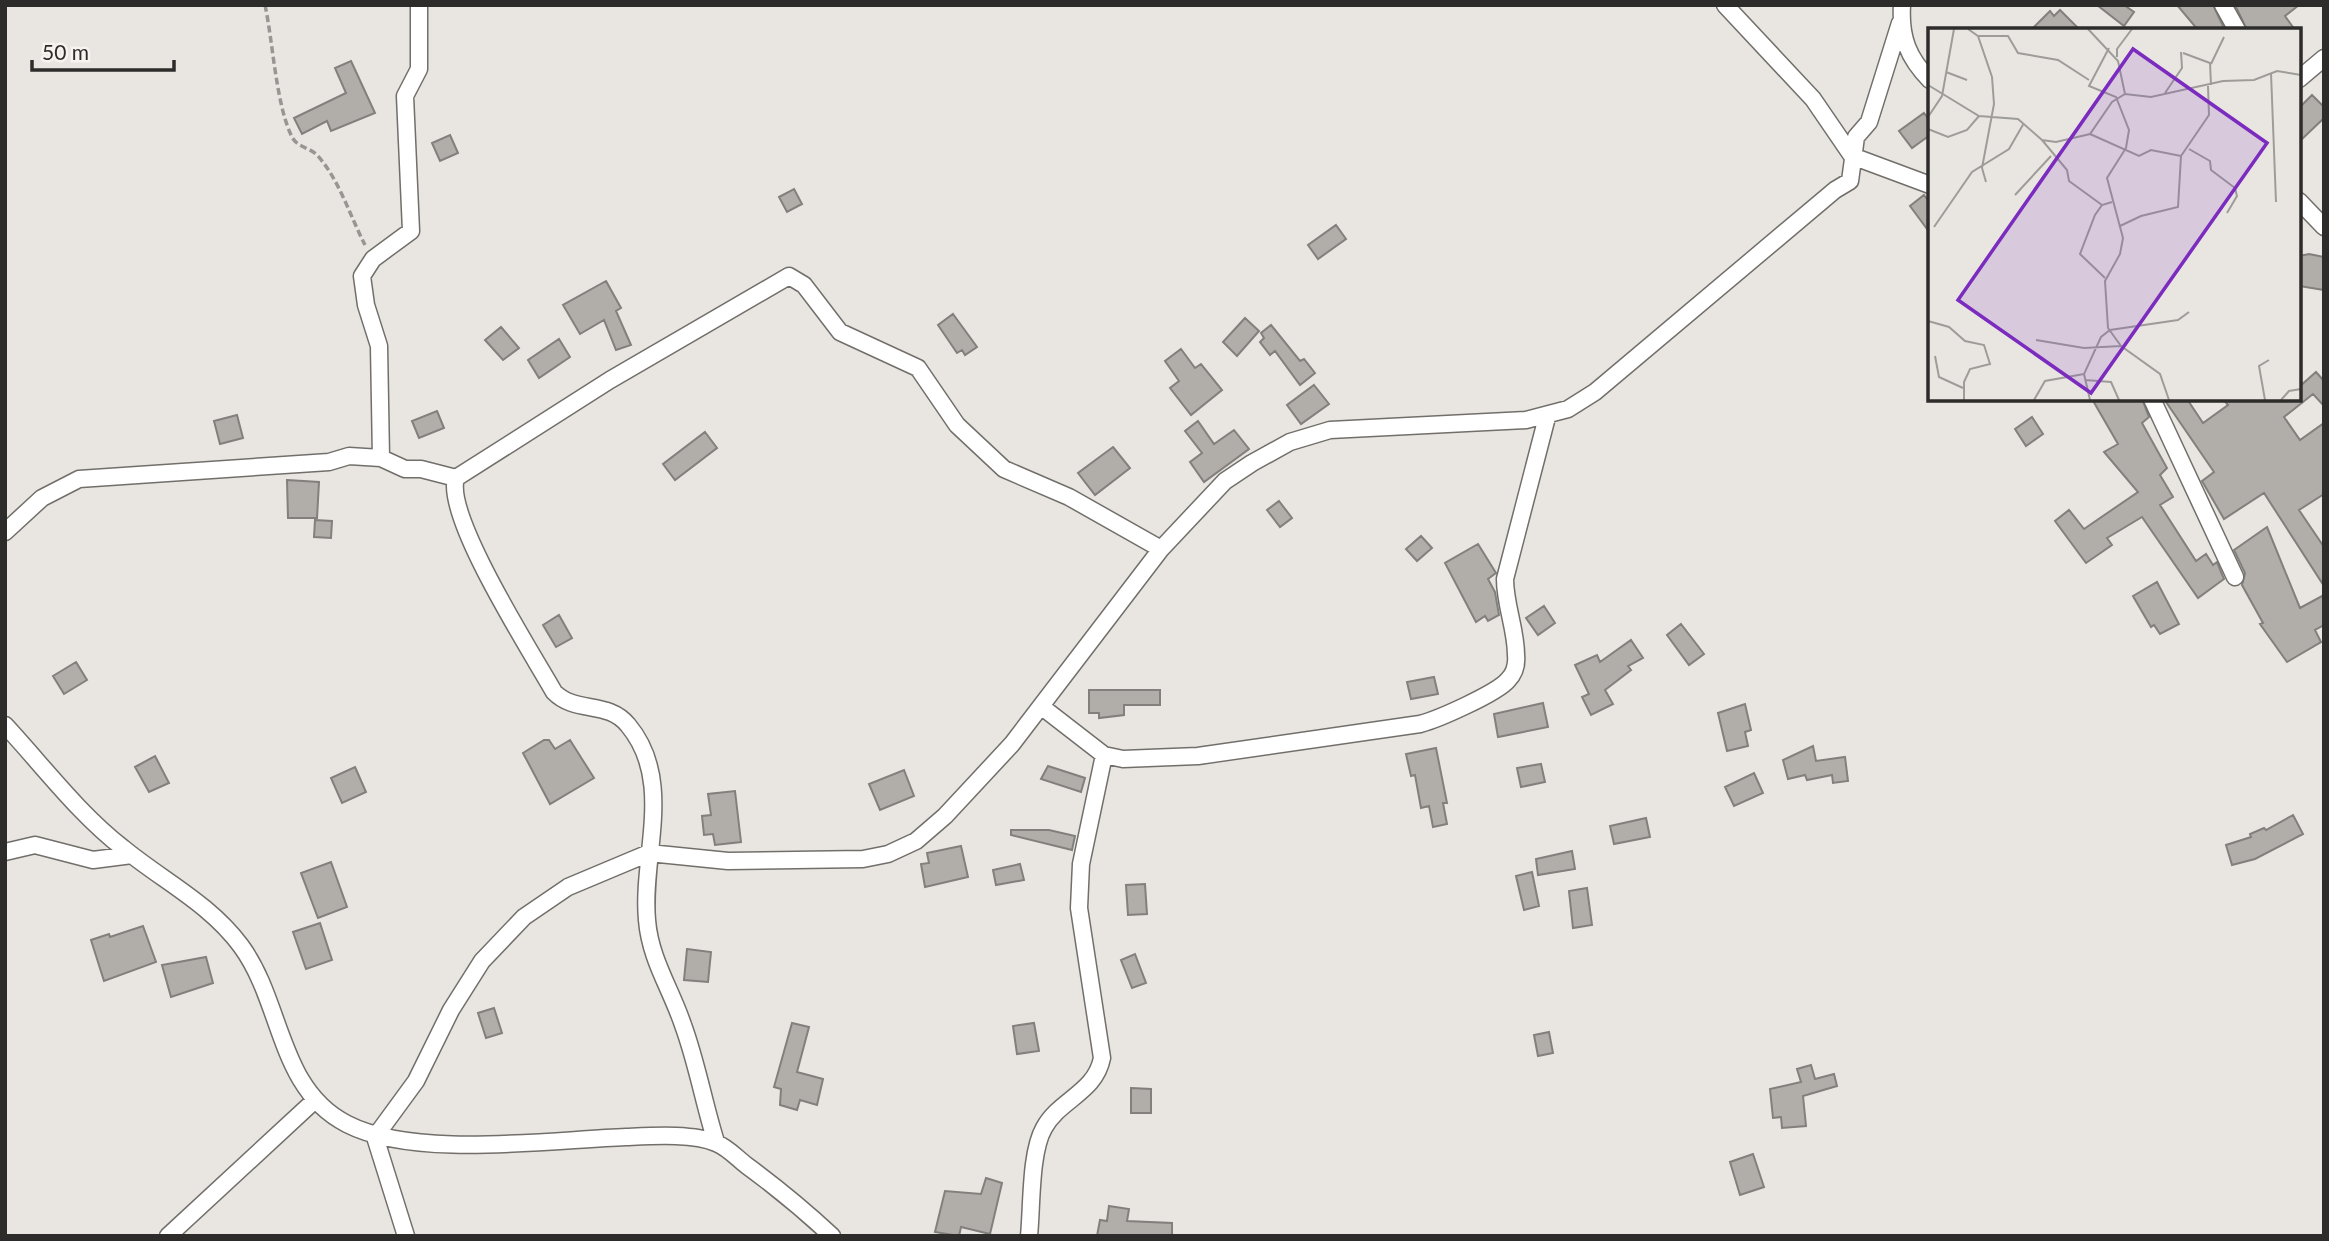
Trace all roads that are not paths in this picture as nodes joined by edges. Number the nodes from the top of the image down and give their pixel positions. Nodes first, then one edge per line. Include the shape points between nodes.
1 (419, 5) edge
2 (1725, 5) edge
3 (1902, 5) edge
4 (2223, 5) edge
5 (1900, 23) junction
6 (2236, 28) edge
7 (2324, 58) edge
8 (1928, 77) edge
9 (2301, 77) edge
10 (1852, 156) junction
11 (1928, 184) edge
12 (2301, 203) edge
13 (2324, 227) edge
14 (2153, 401) edge
15 (1547, 416) junction
16 (381, 458) junction
17 (456, 478) junction
18 (5, 532) edge
19 (1161, 550) junction
20 (2235, 577) dead end
21 (1042, 707) junction
22 (5, 725) edge
23 (1104, 755) junction
24 (5, 852) edge
25 (649, 853) junction
26 (132, 855) junction
27 (314, 1101) junction
28 (375, 1137) junction
29 (716, 1142) junction
30 (168, 1236) edge
31 (406, 1236) edge
32 (832, 1236) edge
33 (1029, 1236) edge

1 - 16 street via 419,69 405,96 411,231 373,259 362,276 379,346
2 - 10 street via 1813,99
3 - 5 street
4 - 6 street
5 - 8 street via 1906,48
5 - 10 street via 1869,122 1856,137
7 - 9 street
10 - 11 street
10 - 15 street via 1850,181 1595,392
12 - 13 street
14 - 20 street
15 - 19 street via 1526,421 1330,430 1290,442 1225,481
15 - 23 street via 1505,579 1516,653 1515,671 1507,682 1420,724 1198,756 1123,759
16 - 17 street via 405,470
16 - 18 street via 349,456 329,462 79,479 42,498
17 - 19 street via 610,380 789,276 804,285 840,332 918,368 957,425 1004,469 1069,497
17 - 25 street via 455,498 470,541 554,692 576,707 614,713 628,724 640,744 651,773 654,803
19 - 21 street
21 - 23 street
21 - 25 street via 945,816 916,841 888,854 863,859 728,861
22 - 26 street via 100,828
23 - 33 street via 1080,864 1079,908 1102,1058 1097,1075 1085,1090 1043,1128 1037,1146
24 - 26 street via 34,845 93,860
25 - 28 street via 568,887 524,917 482,961 450,1010 416,1081
25 - 29 street via 646,901 652,948 683,1024
26 - 27 street via 188,893 242,947 270,998 286,1053
27 - 28 street via 344,1123
27 - 30 street
28 - 29 street via 421,1143 678,1137
28 - 31 street
29 - 32 street via 792,1199

